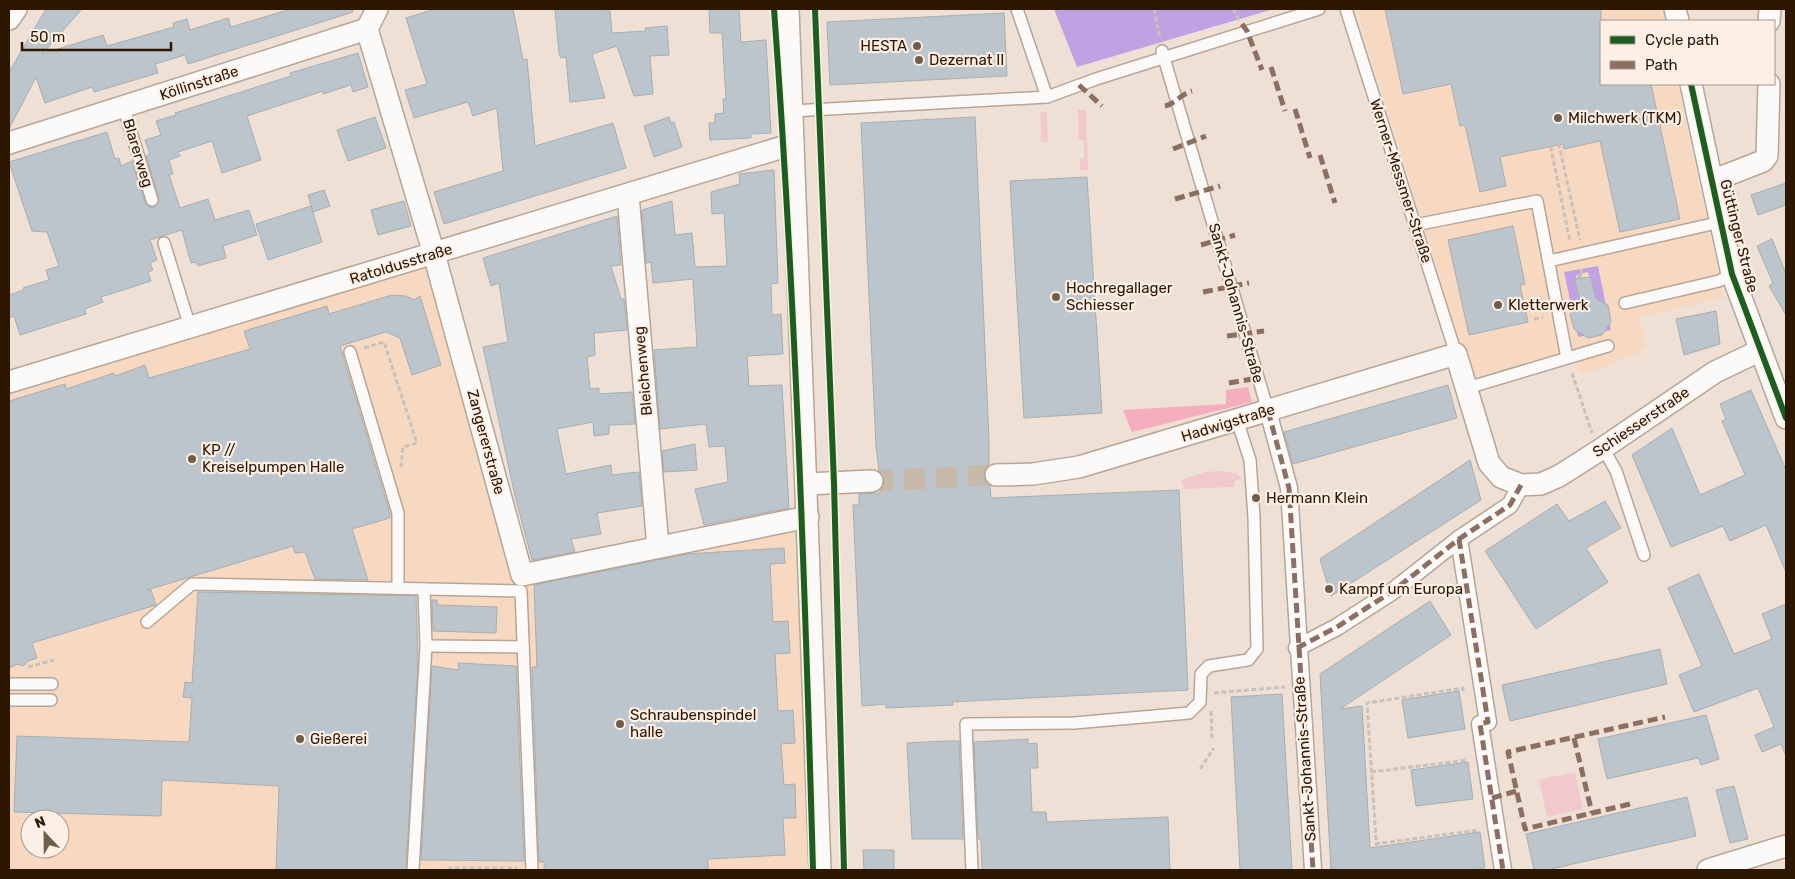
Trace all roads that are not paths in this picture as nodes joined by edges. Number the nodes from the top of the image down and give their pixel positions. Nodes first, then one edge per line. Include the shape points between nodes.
1 (16, 9) edge
2 (378, 9) edge
3 (788, 9) edge
4 (1017, 9) edge
5 (1319, 9) edge
6 (1346, 9) edge
7 (9, 19) edge
8 (367, 29) junction
9 (1164, 54) junction
10 (1691, 85) edge
11 (1769, 85) edge
12 (1047, 97) junction
13 (1777, 102) edge
14 (123, 106) junction
15 (792, 111) junction
16 (9, 143) edge
17 (793, 144) junction
18 (1712, 181) junction
19 (628, 195) junction
20 (152, 200) dead end
21 (1721, 222) junction
22 (1415, 225) junction
23 (164, 243) dead end
24 (434, 254) junction
25 (1548, 261) junction
26 (1732, 274) junction
27 (1625, 302) dead end
28 (190, 327) junction
29 (1608, 346) dead end
30 (1759, 351) junction
31 (350, 352) road end
32 (1456, 354) junction
33 (1567, 358) junction
34 (9, 382) edge
35 (1467, 388) junction
36 (1268, 411) junction
37 (1786, 418) edge
38 (1237, 420) junction
39 (1601, 449) junction
40 (996, 475) tunnel mouth
41 (872, 481) tunnel mouth
42 (807, 484) junction
43 (1520, 485) junction
44 (808, 517) junction
45 (1459, 539) junction
46 (658, 547) junction
47 (1644, 555) dead end
48 (398, 588) junction
49 (424, 589) junction
50 (147, 622) dead end
51 (426, 646) junction
52 (523, 647) junction
53 (1297, 648) junction
54 (9, 684) edge
55 (52, 684) dead end
56 (9, 700) edge
57 (51, 700) dead end
58 (1786, 846) edge
59 (532, 869) edge
60 (413, 870) edge
61 (820, 870) edge
62 (972, 870) edge
63 (1313, 870) edge
64 (1503, 870) edge
65 (1708, 870) edge

1 - 7 street
2 - 8 street
3 - 15 street
4 - 12 lane
5 - 9 lane
6 - 22 lane, Werner-Messmer-Straße
8 - 14 street, Köllinstraße
8 - 24 street, Zangererstraße
9 - 12 lane
9 - 36 lane, Sankt-Johannis-Straße
10 - 18 street, Güttinger Straße
11 - 13 street, Güttinger Straße
12 - 15 lane
13 - 18 street, Güttinger Straße via 1767,156
14 - 16 street, Köllinstraße
14 - 20 lane, Blarerweg
15 - 17 street
17 - 19 street, Ratoldusstraße
17 - 42 street
18 - 21 street, Güttinger Straße
19 - 24 street, Ratoldusstraße
19 - 46 street, Bleichenweg
21 - 25 lane
21 - 26 street, Güttinger Straße
22 - 25 lane via 1537,201
22 - 32 lane, Werner-Messmer-Straße
23 - 28 lane
24 - 28 street, Ratoldusstraße
24 - 46 street, Zangererstraße via 522,575
25 - 33 lane
26 - 27 lane via 1719,281
26 - 30 street, Güttinger Straße
28 - 34 street, Ratoldusstraße
29 - 33 lane
30 - 37 street, Güttinger Straße
30 - 39 street, Schiesserstraße via 1715,372
31 - 48 lane via 398,513
32 - 35 street
32 - 36 street, Hadwigstraße
33 - 35 lane
35 - 43 street via 1490,463 1501,477
36 - 38 street, Hadwigstraße
36 - 53 street, Sankt-Johannis-Straße via 1289,488
38 - 40 street, Hadwigstraße via 1079,467 1033,474
38 - 62 lane via 1250,460 1257,649 1248,660 1210,666 1201,674 1200,702 1189,713 1074,723 966,724
39 - 43 street, Schiesserstraße via 1559,476 1541,484
39 - 47 lane via 1616,471
41 - 42 street
42 - 44 street
43 - 45 street via 1510,505
44 - 46 street, Zangererstraße
44 - 61 street
45 - 53 street via 1393,591
45 - 64 street via 1488,722 1480,724
48 - 49 lane
48 - 50 lane via 192,584
49 - 51 lane
49 - 52 lane via 520,591
51 - 52 lane
51 - 60 lane
52 - 59 lane
53 - 63 street, Sankt-Johannis-Straße
54 - 55 lane
56 - 57 lane
58 - 65 street

